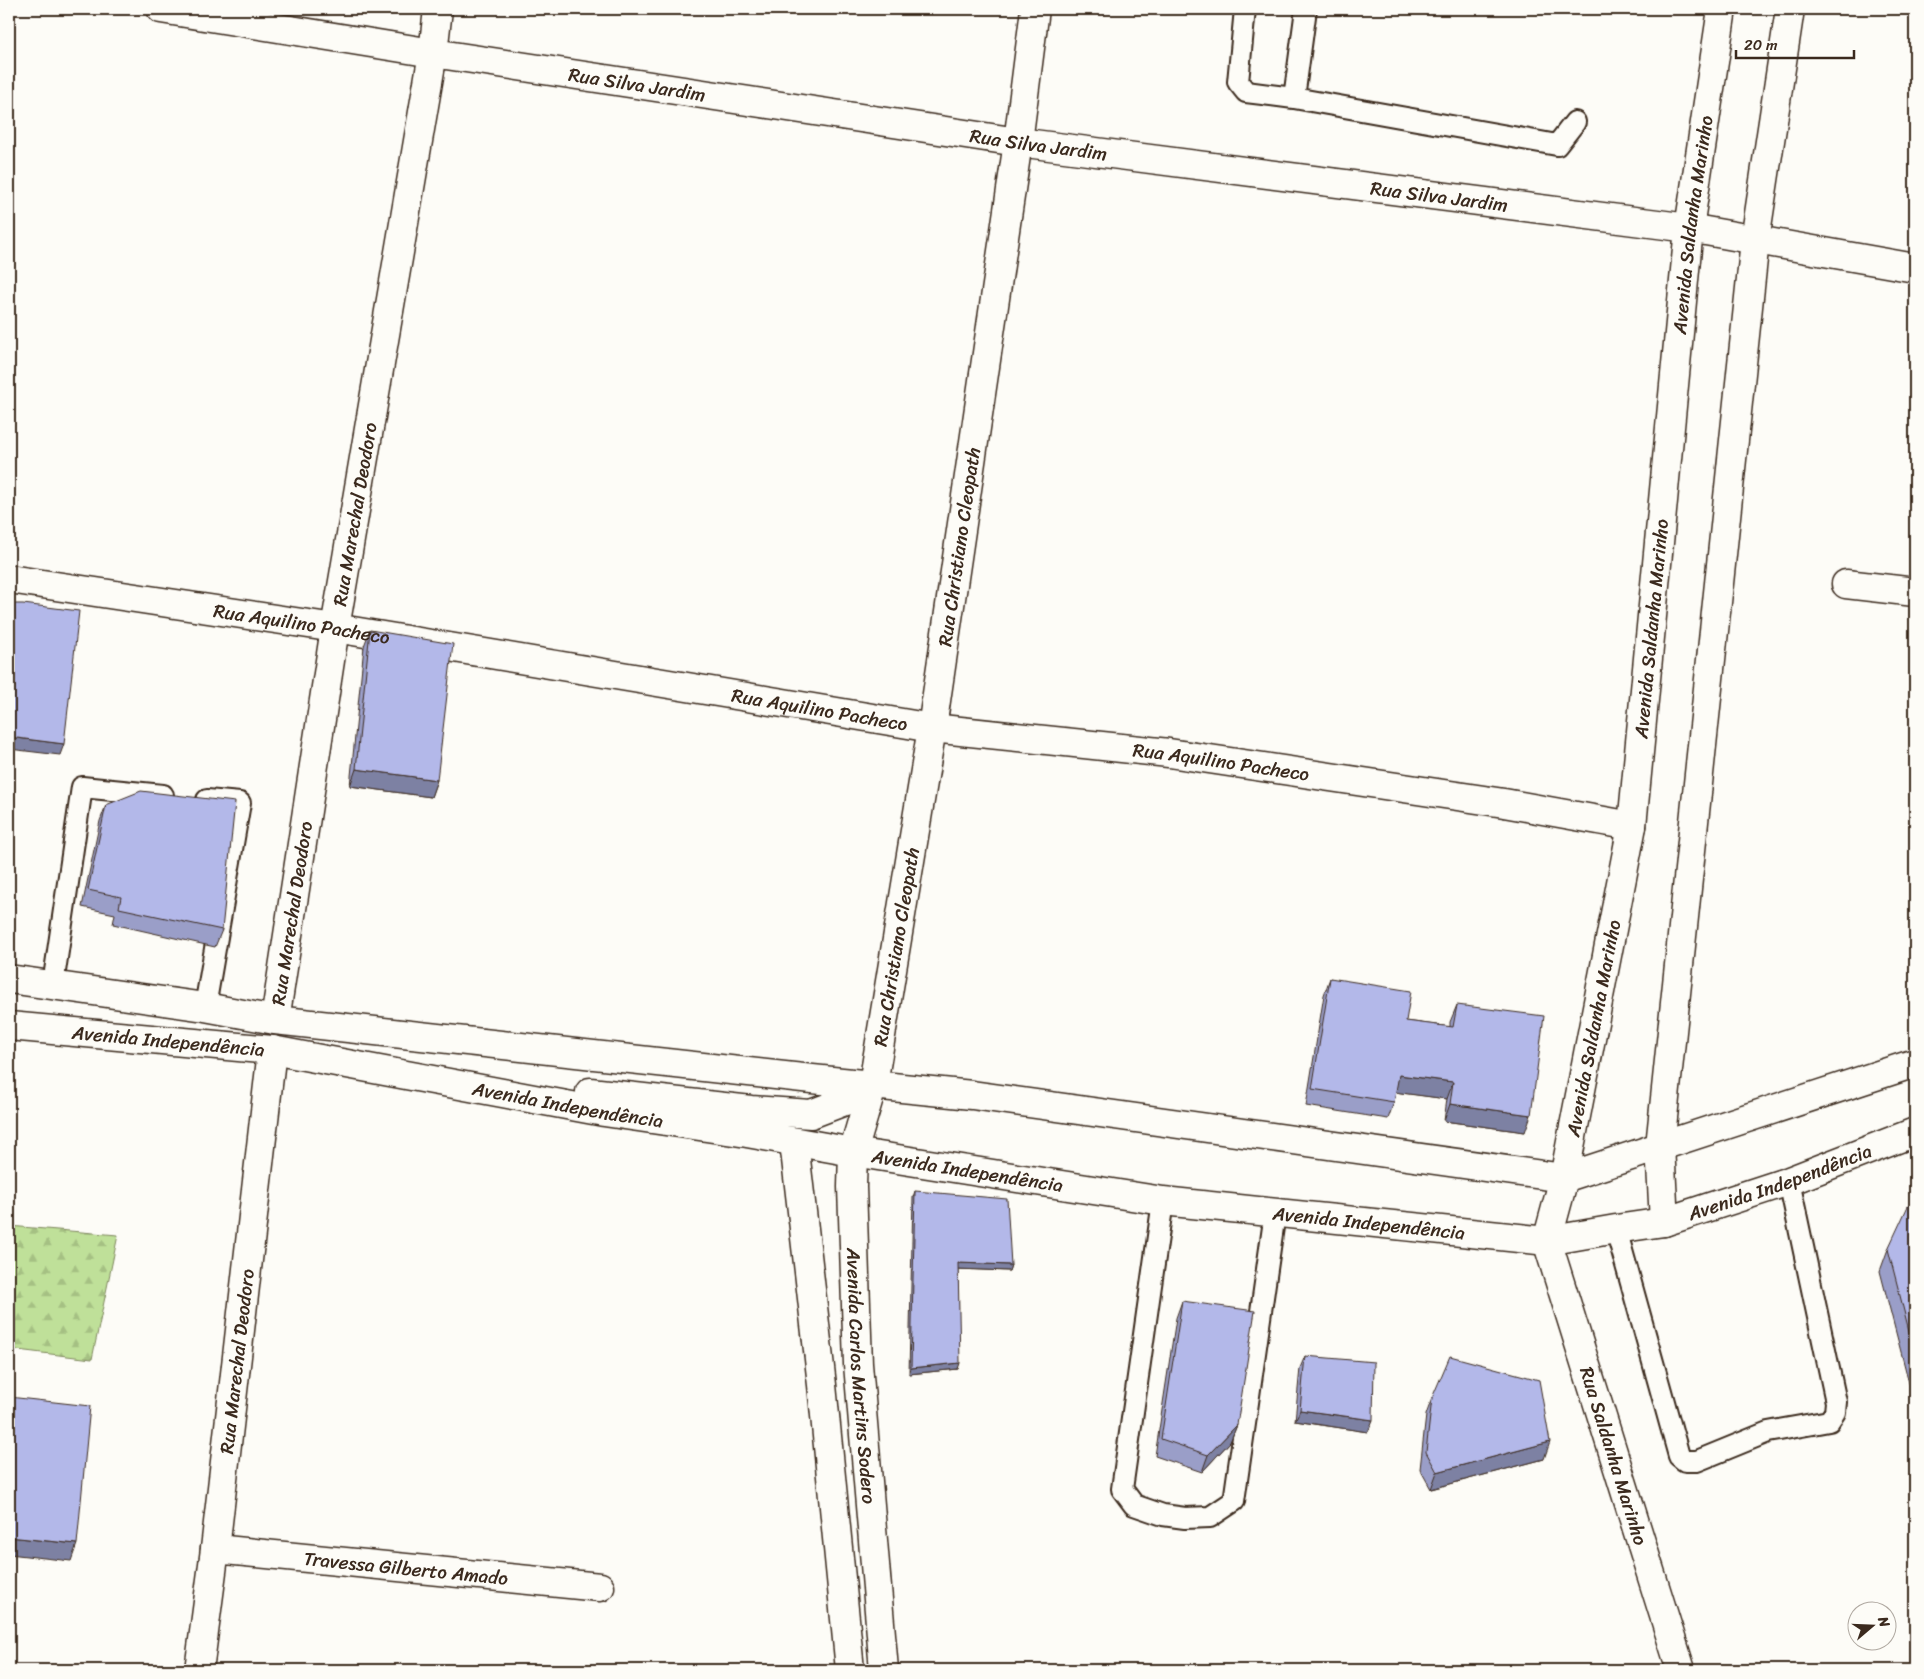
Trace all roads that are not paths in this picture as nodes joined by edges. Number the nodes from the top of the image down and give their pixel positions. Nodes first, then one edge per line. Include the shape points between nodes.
1 (161, 9) edge
2 (438, 9) edge
3 (1035, 9) edge
4 (1245, 9) edge
5 (1306, 9) edge
6 (1722, 9) edge
7 (1790, 9) edge
8 (433, 53) junction
9 (1294, 98) junction
10 (1575, 122) dead end
11 (1018, 142) junction
12 (1688, 228) junction
13 (1755, 240) junction
14 (1915, 268) edge
15 (9, 579) edge
16 (1846, 584) dead end
17 (1915, 592) edge
18 (335, 628) junction
19 (932, 728) junction
20 (1632, 826) junction
21 (9, 979) edge
22 (53, 985) junction
23 (206, 1007) junction
24 (275, 1020) junction
25 (9, 1026) edge
26 (272, 1050) junction
27 (1915, 1063) edge
28 (873, 1084) junction
29 (481, 1089) junction
30 (1915, 1132) edge
31 (794, 1142) junction
32 (1660, 1146) junction
33 (853, 1152) junction
34 (1564, 1178) junction
35 (1789, 1181) junction
36 (1162, 1201) junction
37 (1275, 1213) junction
38 (1664, 1222) junction
39 (1616, 1229) junction
40 (1547, 1241) junction
41 (215, 1549) junction
42 (600, 1588) dead end
43 (198, 1670) edge
44 (850, 1670) edge
45 (884, 1670) edge
46 (1681, 1670) edge

1 - 8 main road, Rua Silva Jardim
2 - 8 main road, Rua Marechal Deodoro
3 - 11 main road, Rua Christiano Cleopath
4 - 9 lane via 1238,82 1246,92
5 - 9 lane
6 - 12 main road, Avenida Saldanha Marinho
7 - 13 main road
8 - 11 main road, Rua Silva Jardim
8 - 18 main road, Rua Marechal Deodoro
9 - 10 lane via 1557,144
11 - 12 main road, Rua Silva Jardim
11 - 19 main road, Rua Christiano Cleopath
12 - 13 main road, Rua Silva Jardim
12 - 20 main road, Avenida Saldanha Marinho
13 - 14 main road, Rua Silva Jardim
13 - 32 main road
15 - 18 main road, Rua Aquilino Pacheco
16 - 17 main road
18 - 19 main road, Rua Aquilino Pacheco
18 - 24 main road, Rua Marechal Deodoro
19 - 20 main road, Rua Aquilino Pacheco via 1168,753
19 - 28 main road, Rua Christiano Cleopath
20 - 34 main road, Avenida Saldanha Marinho
21 - 22 main road, Avenida Independência
22 - 23 main road, Avenida Independência
22 - 23 lane via 82,788 240,803
23 - 24 main road, Avenida Independência
24 - 28 main road, Avenida Independência
25 - 26 main road, Avenida Independência
26 - 29 main road, Avenida Independência
26 - 41 main road, Rua Marechal Deodoro
27 - 32 main road, Avenida Independência
28 - 29 main road via 844,1101 810,1114 545,1086 492,1084
28 - 33 main road, Avenida Carlos Martins Sodero
28 - 34 main road, Avenida Independência
29 - 31 main road, Avenida Independência
30 - 35 main road, Avenida Independência
31 - 33 main road, Avenida Independência
31 - 44 main road, Avenida Carlos Martins Sodero
32 - 34 main road, Avenida Independência
32 - 38 main road
33 - 36 main road, Avenida Independência
33 - 45 main road, Avenida Carlos Martins Sodero via 858,1364
34 - 40 main road, Avenida Saldanha Marinho
35 - 38 main road, Avenida Independência
35 - 39 lane via 1836,1412 1829,1421 1768,1432 1697,1461 1685,1461 1679,1456
36 - 37 main road, Avenida Independência
36 - 37 lane via 1122,1489 1134,1505 1185,1518 1210,1517 1234,1501
37 - 40 main road, Avenida Independência
38 - 39 main road, Avenida Independência
39 - 40 main road, Avenida Independência
40 - 46 main road, Rua Saldanha Marinho
41 - 42 main road, Travessa Gilberto Amado
41 - 43 main road, Rua Marechal Deodoro

